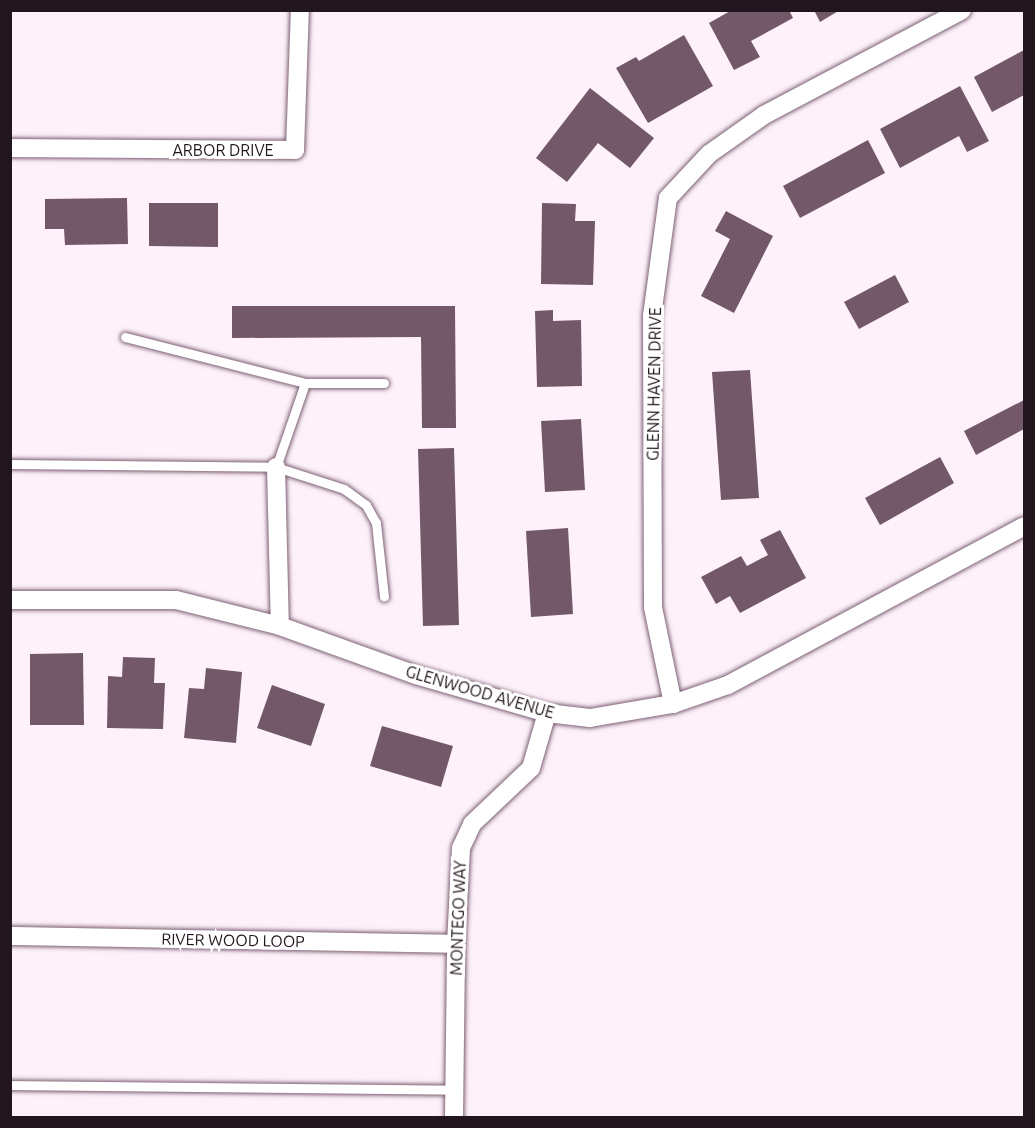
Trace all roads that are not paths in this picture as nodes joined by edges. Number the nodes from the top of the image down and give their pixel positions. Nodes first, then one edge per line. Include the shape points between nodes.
1 (300, 10) edge
2 (962, 10) edge
3 (10, 148) edge
4 (125, 336) dead end
5 (305, 382) junction
6 (384, 382) dead end
7 (10, 464) edge
8 (276, 467) junction
9 (1024, 526) edge
10 (384, 597) dead end
11 (10, 600) edge
12 (280, 627) junction
13 (673, 704) junction
14 (547, 713) junction
15 (10, 936) edge
16 (456, 944) junction
17 (10, 1085) edge
18 (454, 1090) junction
19 (454, 1118) edge

1 - 3 street, ARBOR DRIVE via 295,150
2 - 13 street, GLENN HAVEN DRIVE via 764,115 709,154 668,198 652,316 653,608
4 - 5 lane
5 - 6 lane
5 - 8 lane
7 - 8 lane
8 - 10 lane via 344,489 366,505 376,523
8 - 12 street
9 - 13 street, GLENWOOD AVENUE via 728,685
11 - 12 street, GLENWOOD AVENUE via 176,600
12 - 14 street, GLENWOOD AVENUE via 416,675
13 - 14 street, GLENWOOD AVENUE via 590,718
14 - 16 street, MONTEGO WAY via 531,768 472,824 461,848
15 - 16 street, RIVER WOOD LOOP
16 - 18 street, MONTEGO WAY
17 - 18 lane
18 - 19 street, MONTEGO WAY

